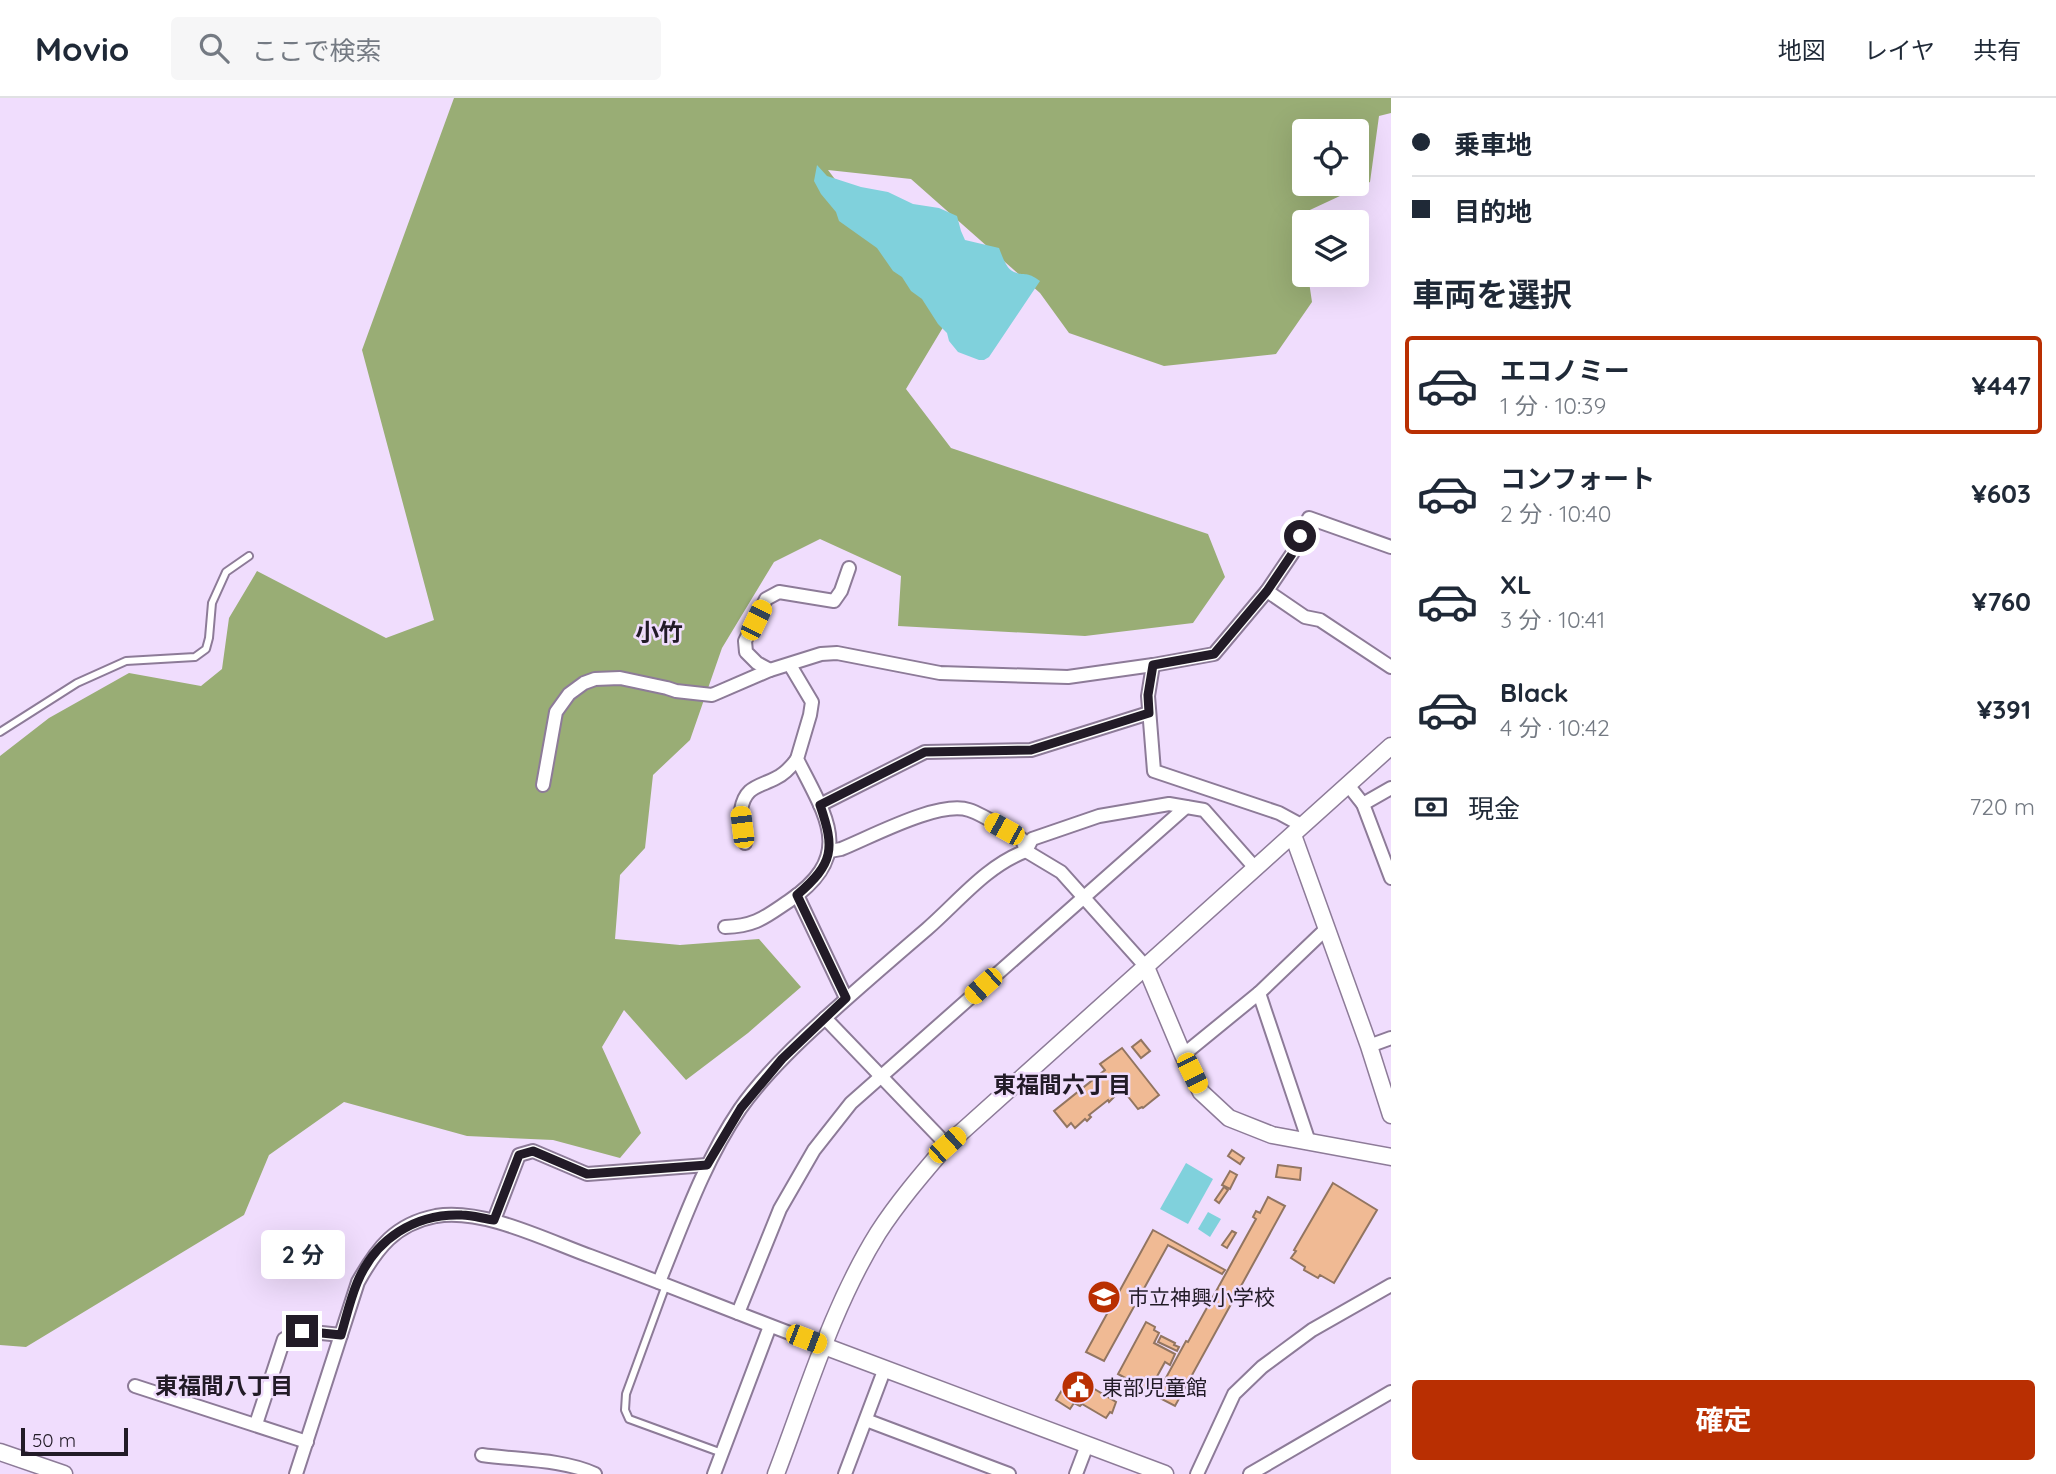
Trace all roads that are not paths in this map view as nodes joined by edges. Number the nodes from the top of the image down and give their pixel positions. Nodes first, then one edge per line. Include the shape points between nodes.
1 (1391, 547) edge
2 (249, 556) dead end
3 (849, 568) dead end
4 (1267, 591) junction
5 (790, 665) junction
6 (1153, 665) junction
7 (1391, 667) edge
8 (770, 670) junction
9 (1149, 713) junction
10 (0, 732) edge
11 (1391, 746) edge
12 (797, 759) junction
13 (543, 785) dead end
14 (1348, 785) junction
15 (1391, 788) edge
16 (1363, 804) junction
17 (820, 805) junction
18 (1186, 807) junction
19 (1298, 831) junction
20 (745, 843) dead end
21 (830, 851) junction
22 (1026, 851) junction
23 (1256, 869) junction
24 (1391, 878) edge
25 (797, 895) junction
26 (1084, 897) junction
27 (725, 927) dead end
28 (1326, 929) junction
29 (1146, 967) junction
30 (1259, 993) junction
31 (846, 998) junction
32 (825, 1018) junction
33 (1390, 1043) edge
34 (1369, 1046) junction
35 (1183, 1055) junction
36 (882, 1076) junction
37 (1391, 1115) edge
38 (1309, 1142) junction
39 (947, 1145) junction
40 (1391, 1157) edge
41 (707, 1165) junction
42 (494, 1220) junction
43 (663, 1283) junction
44 (1391, 1284) edge
45 (738, 1313) junction
46 (770, 1326) junction
47 (341, 1335) junction
48 (824, 1346) junction
49 (885, 1368) junction
50 (135, 1386) dead end
51 (1391, 1392) edge
52 (866, 1420) junction
53 (256, 1424) junction
54 (307, 1442) junction
55 (1087, 1445) junction
56 (0, 1452) edge
57 (722, 1453) junction
58 (482, 1455) dead end
59 (64, 1474) edge
60 (296, 1474) edge
61 (595, 1474) edge
62 (714, 1474) edge
63 (776, 1474) edge
64 (845, 1474) edge
65 (1009, 1474) edge
66 (1076, 1474) edge
67 (1165, 1474) edge
68 (1197, 1474) edge
69 (1250, 1474) edge

1 - 4 street via 1309,518
2 - 10 lane via 226,572 212,603 206,649 195,657 126,661 77,683
3 - 8 street via 834,601 779,592 766,599 746,641 746,652
4 - 6 street via 1214,654
4 - 7 street
5 - 6 street via 837,653 940,673 1068,677
5 - 8 street
5 - 12 street via 812,702
6 - 9 street
8 - 13 street via 712,695 621,678 584,683 556,712
9 - 17 street via 1031,750 925,752
9 - 19 street via 1154,772 1279,813
11 - 14 street
12 - 17 street
12 - 20 street via 777,778 748,793 740,811
14 - 16 street
14 - 19 street
15 - 16 street
16 - 24 street
17 - 21 street
18 - 22 street via 1169,804 1099,816 1032,839
18 - 23 street via 1204,810
18 - 26 street
19 - 23 street
19 - 28 street
21 - 22 street via 950,808 969,810 1022,839
21 - 25 street via 813,882
22 - 26 street via 1061,872
22 - 31 street via 993,867
23 - 29 street
25 - 27 street via 752,924
25 - 31 street
26 - 29 street
26 - 36 street
28 - 30 street
28 - 34 street
29 - 35 street
29 - 39 street
30 - 35 street
30 - 38 street
31 - 32 street
32 - 36 street
32 - 41 street via 741,1108
33 - 34 street
34 - 37 street
35 - 38 street via 1201,1092 1229,1118 1272,1135
36 - 39 street
36 - 45 street via 851,1103 814,1150 780,1209
38 - 40 street
39 - 48 street via 878,1233
41 - 42 street via 587,1174 533,1151 519,1155
41 - 43 street
42 - 43 street
42 - 47 street via 437,1216 393,1234 358,1282
43 - 45 street
43 - 57 lane via 626,1394 625,1410 629,1419
44 - 68 street via 1312,1330 1234,1394
45 - 46 street
46 - 48 street
46 - 57 street
47 - 53 street via 302,1331 284,1339
47 - 54 street
48 - 49 street
48 - 63 street
49 - 52 street
49 - 55 street
50 - 53 street
51 - 69 street
52 - 64 street
52 - 65 street
53 - 54 street
54 - 60 street
55 - 66 street
55 - 67 street
56 - 59 street
57 - 62 street
58 - 61 street via 564,1465

